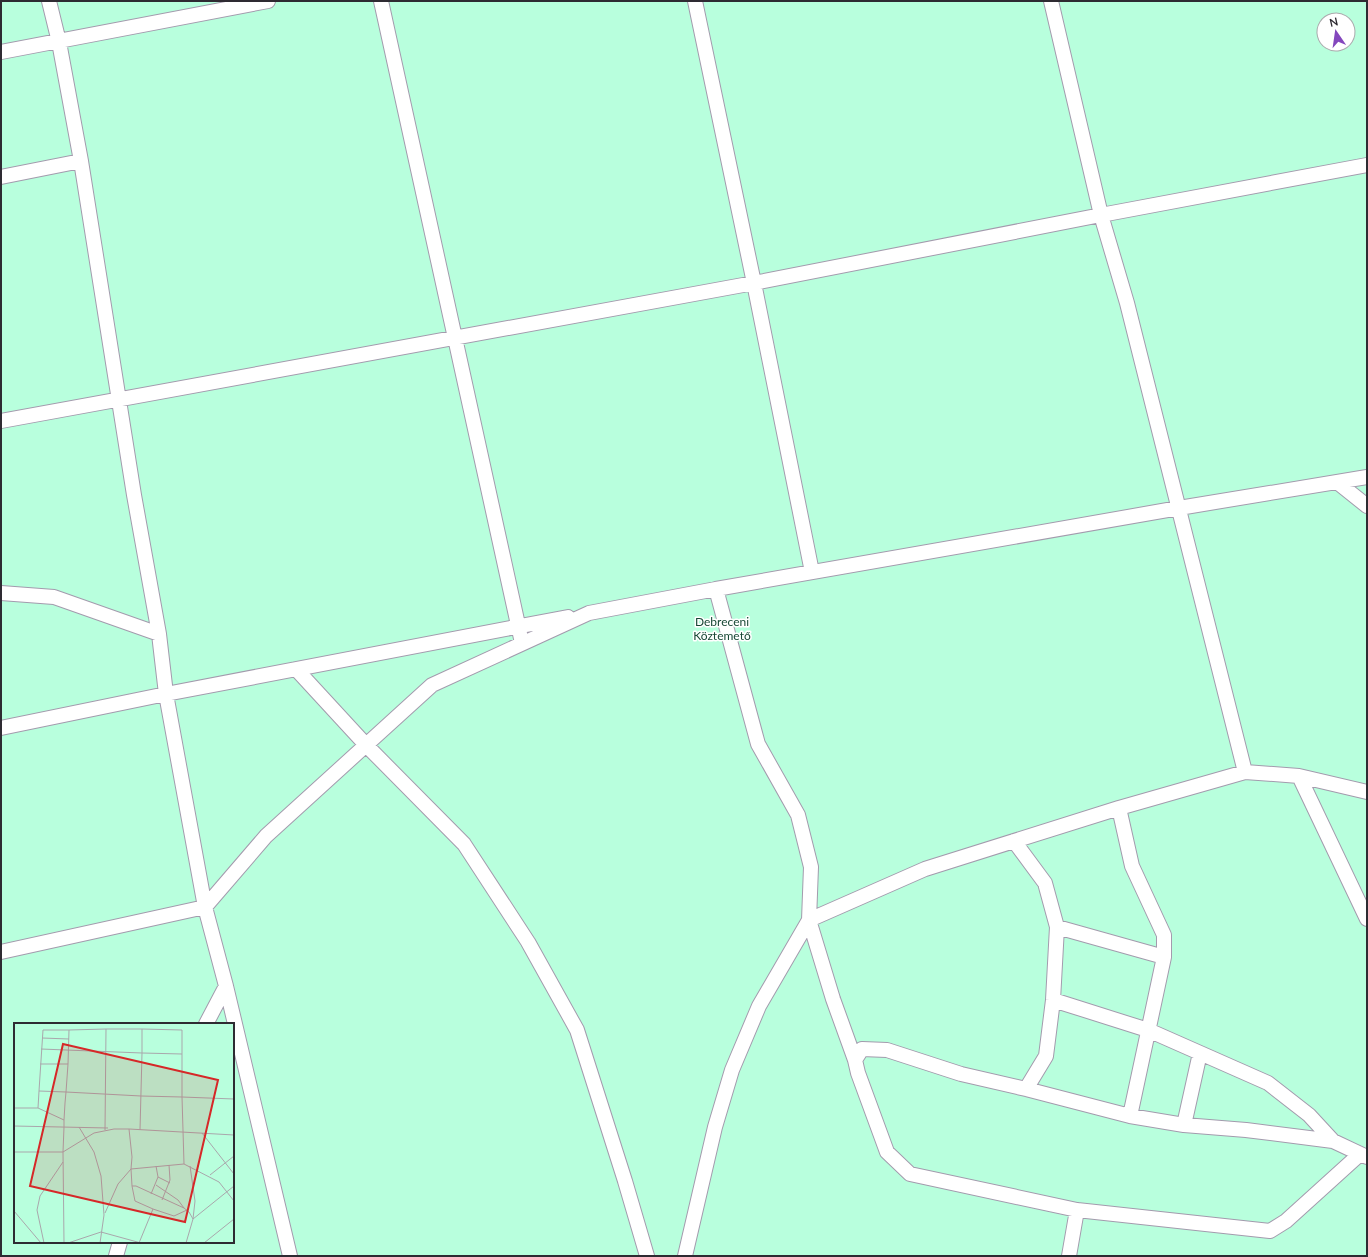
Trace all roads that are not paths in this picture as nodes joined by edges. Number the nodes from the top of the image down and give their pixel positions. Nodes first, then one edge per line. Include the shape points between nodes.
1 (49, 1) edge
2 (268, 1) edge
3 (381, 1) edge
4 (695, 1) edge
5 (1051, 1) edge
6 (59, 42) junction
7 (1, 52) edge
8 (81, 161) junction
9 (1367, 165) edge
10 (1, 177) edge
11 (1101, 216) junction
12 (754, 283) junction
13 (456, 338) junction
14 (119, 400) junction
15 (1, 421) edge
16 (1367, 477) edge
17 (1337, 482) junction
18 (1367, 506) edge
19 (1179, 508) junction
20 (812, 572) junction
21 (716, 589) junction
22 (1, 593) edge
23 (589, 613) junction
24 (518, 626) junction
25 (159, 634) junction
26 (522, 643) junction
27 (296, 669) junction
28 (166, 694) junction
29 (1, 728) edge
30 (366, 745) junction
31 (1245, 772) junction
32 (1299, 776) junction
33 (1367, 792) edge
34 (1119, 808) junction
35 (1014, 841) junction
36 (204, 907) junction
37 (1367, 919) edge
38 (809, 920) junction
39 (1057, 928) junction
40 (1, 952) edge
41 (1164, 957) junction
42 (226, 986) junction
43 (1053, 1000) junction
44 (207, 1023) edge
45 (1148, 1030) junction
46 (1200, 1053) junction
47 (855, 1060) junction
48 (1026, 1088) junction
49 (1130, 1116) junction
50 (1184, 1125) junction
51 (1333, 1141) junction
52 (1363, 1156) edge
53 (1077, 1210) junction
54 (120, 1243) edge
55 (116, 1256) edge
56 (290, 1256) edge
57 (646, 1256) edge
58 (685, 1256) edge
59 (1069, 1256) edge

1 - 6 lane
2 - 6 lane
3 - 13 lane
4 - 12 lane
5 - 11 lane
6 - 7 lane
6 - 8 lane
8 - 10 lane
8 - 14 lane
9 - 11 lane
11 - 12 lane
11 - 19 lane
12 - 13 lane
12 - 20 lane
13 - 14 lane
13 - 24 lane
14 - 15 lane
14 - 25 lane
16 - 17 lane
17 - 18 lane
17 - 19 lane
19 - 20 lane
19 - 31 lane
20 - 21 lane
21 - 23 lane
21 - 38 lane via 758,744 798,815 811,867
22 - 25 lane via 54,597
23 - 24 lane
23 - 26 lane
24 - 26 lane
24 - 27 lane
25 - 28 lane
26 - 30 lane via 432,684
27 - 28 lane
27 - 30 lane
28 - 29 lane
28 - 36 lane
30 - 36 lane via 266,836
30 - 57 lane via 464,844 528,942 577,1030
31 - 32 lane
31 - 34 lane
32 - 33 lane
32 - 37 lane
34 - 35 lane
34 - 41 lane via 1132,866 1164,935
35 - 38 lane via 925,869
35 - 39 lane via 1045,883
36 - 40 lane
36 - 42 lane
38 - 47 lane
38 - 58 lane via 759,1006 732,1070 715,1127
39 - 41 lane
39 - 43 lane
41 - 45 lane
42 - 44 lane
42 - 56 lane
43 - 45 lane
43 - 48 lane via 1046,1056
45 - 46 lane
45 - 49 lane
46 - 50 lane
46 - 51 lane via 1268,1083 1309,1115
47 - 48 lane via 862,1048 887,1050 961,1074
47 - 53 lane via 887,1152 910,1174
48 - 49 lane
49 - 50 lane
50 - 51 lane
51 - 52 lane
52 - 53 lane via 1286,1221 1270,1231
53 - 59 lane
54 - 55 lane

